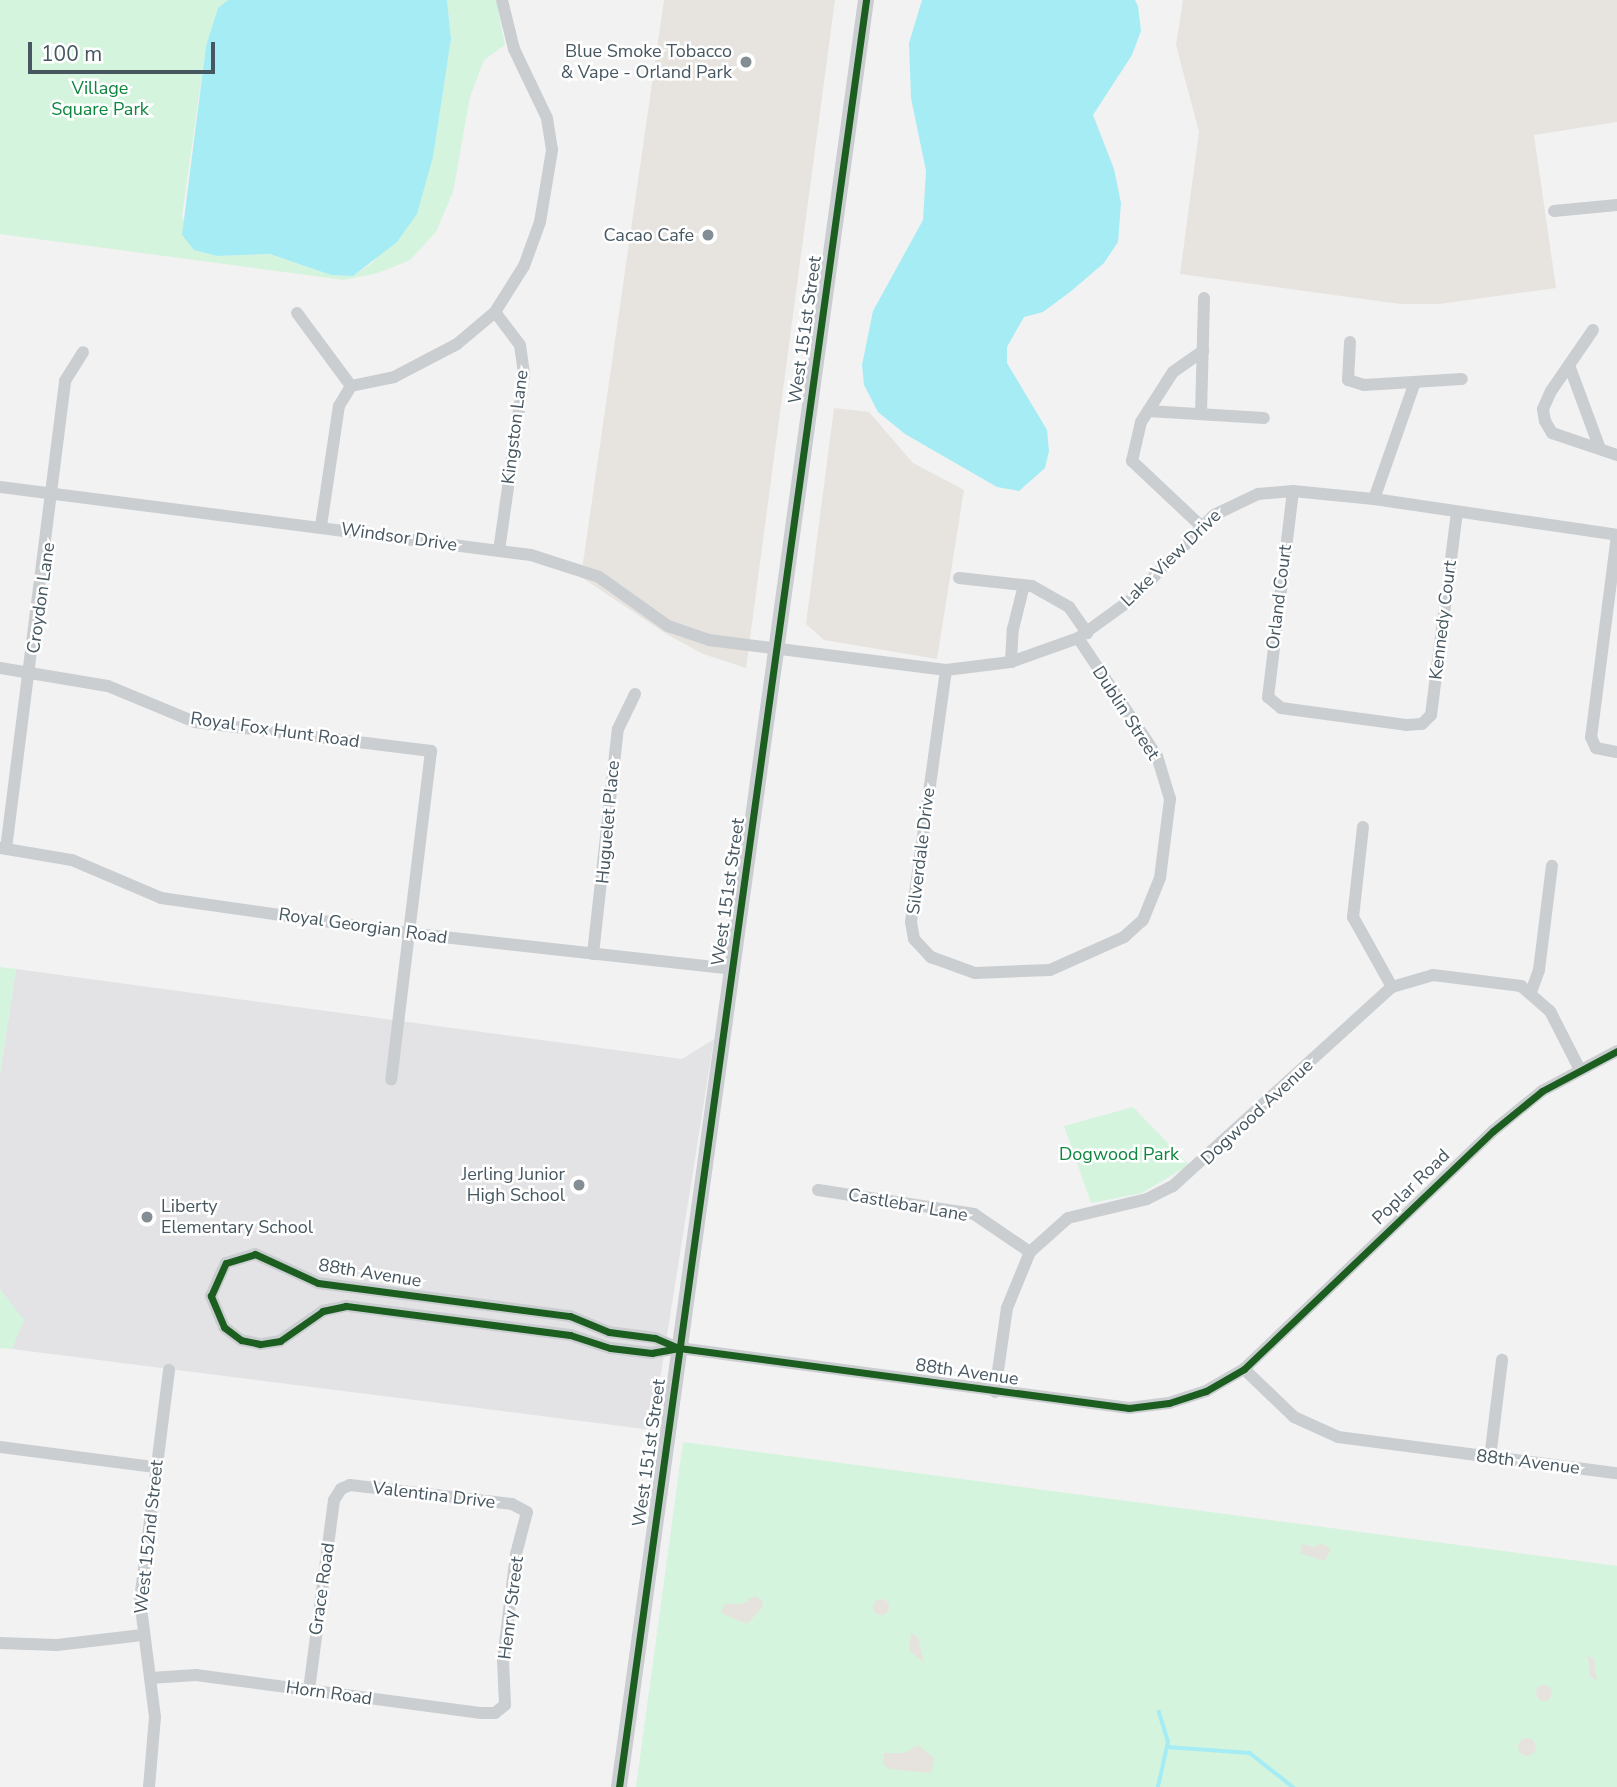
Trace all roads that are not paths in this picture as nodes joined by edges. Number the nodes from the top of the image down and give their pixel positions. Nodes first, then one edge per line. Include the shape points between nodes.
1 (502, 0) edge
2 (866, 0) edge
3 (1617, 205) edge
4 (1554, 211) dead end
5 (1204, 298) dead end
6 (495, 312) junction
7 (297, 313) dead end
8 (1592, 330) dead end
9 (1350, 342) dead end
10 (1203, 351) junction
11 (83, 352) dead end
12 (1569, 365) junction
13 (1462, 379) dead end
14 (1415, 382) junction
15 (351, 386) junction
16 (1148, 411) junction
17 (1201, 414) junction
18 (1264, 418) dead end
19 (1599, 446) junction
20 (1617, 455) edge
21 (0, 487) edge
22 (1293, 491) junction
23 (55, 493) junction
24 (1374, 499) junction
25 (1457, 512) junction
26 (321, 526) junction
27 (1201, 526) junction
28 (1617, 535) edge
29 (499, 550) junction
30 (959, 578) dead end
31 (1024, 585) junction
32 (1082, 635) junction
33 (777, 652) junction
34 (1012, 663) junction
35 (0, 668) edge
36 (946, 670) junction
37 (31, 673) junction
38 (635, 694) dead end
39 (1422, 724) joint
40 (1617, 752) edge
41 (1363, 827) dead end
42 (3, 848) edge
43 (1552, 866) dead end
44 (407, 933) junction
45 (593, 954) junction
46 (1078, 957) joint
47 (734, 969) junction
48 (1392, 988) junction
49 (1531, 992) junction
50 (1617, 1051) edge
51 (1579, 1068) junction
52 (391, 1080) dead end
53 (818, 1190) dead end
54 (1030, 1252) junction
55 (679, 1348) junction
56 (1502, 1360) dead end
57 (1244, 1369) junction
58 (169, 1370) dead end
59 (995, 1392) junction
60 (0, 1447) edge
61 (1490, 1458) junction
62 (155, 1467) junction
63 (1617, 1473) edge
64 (341, 1489) joint
65 (527, 1512) joint
66 (142, 1635) junction
67 (0, 1643) edge
68 (150, 1678) junction
69 (309, 1690) junction
70 (505, 1705) joint
71 (149, 1787) edge
72 (619, 1787) edge

1 - 6 street via 514,49 547,118 552,150 536,233 524,266
2 - 33 street, West 151st Street
3 - 4 street
5 - 10 street
6 - 15 street via 457,344 394,377
6 - 29 street, Kingston Lane via 520,345 524,375
7 - 15 street
8 - 12 street
9 - 14 street via 1348,380 1364,385
10 - 16 street via 1173,372
10 - 17 street
11 - 23 street, Croydon Lane via 65,381
12 - 19 street
12 - 19 street via 1543,409 1545,421 1552,433
13 - 14 street
14 - 24 street
15 - 26 street via 339,406
16 - 17 street
16 - 27 street via 1132,461
17 - 18 street
19 - 20 street
21 - 23 street, Windsor Drive
22 - 24 street, Lake View Drive
22 - 27 street, Lake View Drive via 1239,499
22 - 39 street, Orland Court via 1267,689 1270,702 1280,708
23 - 26 street, Windsor Drive
23 - 37 street, Croydon Lane
24 - 25 street, Lake View Drive
25 - 28 street, Lake View Drive
25 - 39 street, Kennedy Court via 1431,715
26 - 29 street, Windsor Drive
27 - 32 street, Lake View Drive via 1133,598
28 - 40 street via 1591,737 1596,748
29 - 33 street, Windsor Drive via 557,561 599,577 668,626 709,640
30 - 31 street, Dublin Street
31 - 32 street, Dublin Street via 1069,607
31 - 34 street via 1013,629
32 - 34 street, Lake View Drive
32 - 46 street, Dublin Street via 1157,756 1170,799 1160,878 1143,920 1125,937
33 - 36 street, Lake View Drive
33 - 47 street, West 151st Street
34 - 36 street, Lake View Drive
35 - 37 street, Royal Fox Hunt Road
36 - 46 street, Silverdale Drive via 911,922 914,939 931,957 975,973 1050,970
37 - 42 street, Croydon Lane
37 - 44 street, Royal Fox Hunt Road via 108,686 195,722 431,751
38 - 45 street, Huguelet Place via 618,729
41 - 48 street via 1353,917
42 - 44 street, Royal Georgian Road via 90,865 161,898
43 - 49 street via 1539,970
44 - 45 street, Royal Georgian Road
44 - 52 street
45 - 47 street, Royal Georgian Road
47 - 55 street, West 151st Street
48 - 49 street, Dogwood Avenue via 1424,976 1446,975 1500,981
48 - 54 street, Dogwood Avenue via 1173,1186 1147,1199 1068,1219
49 - 51 street via 1550,1011
50 - 51 street, Poplar Road
51 - 57 street, Poplar Road via 1493,1131
53 - 54 street, Castlebar Lane via 974,1214
54 - 59 street, Dogwood Avenue via 1007,1308
55 - 55 street, 88th Avenue via 655,1338 609,1332 570,1316 318,1283 255,1254 226,1264 211,1296 224,1327 241,1340 260,1345 280,1341 323,1311 346,1306 570,1335 652,1353
55 - 59 street, 88th Avenue
55 - 72 street, West 151st Street
56 - 61 street
57 - 59 street, 88th Avenue via 1206,1391 1129,1408
57 - 61 street, 88th Avenue via 1294,1416 1329,1433
58 - 62 street, West 152nd Street
60 - 62 street
61 - 63 street, 88th Avenue
62 - 66 street, West 152nd Street via 141,1578
64 - 65 street, Valentina Drive via 350,1485 499,1503
64 - 69 street, Grace Road via 334,1500
65 - 70 street, Henry Street via 516,1554 503,1660
66 - 67 street via 57,1645
66 - 68 street, West 152nd Street
68 - 69 street, Horn Road via 195,1675
68 - 71 street, West 152nd Street via 156,1717
69 - 70 street, Horn Road via 481,1713 495,1713

